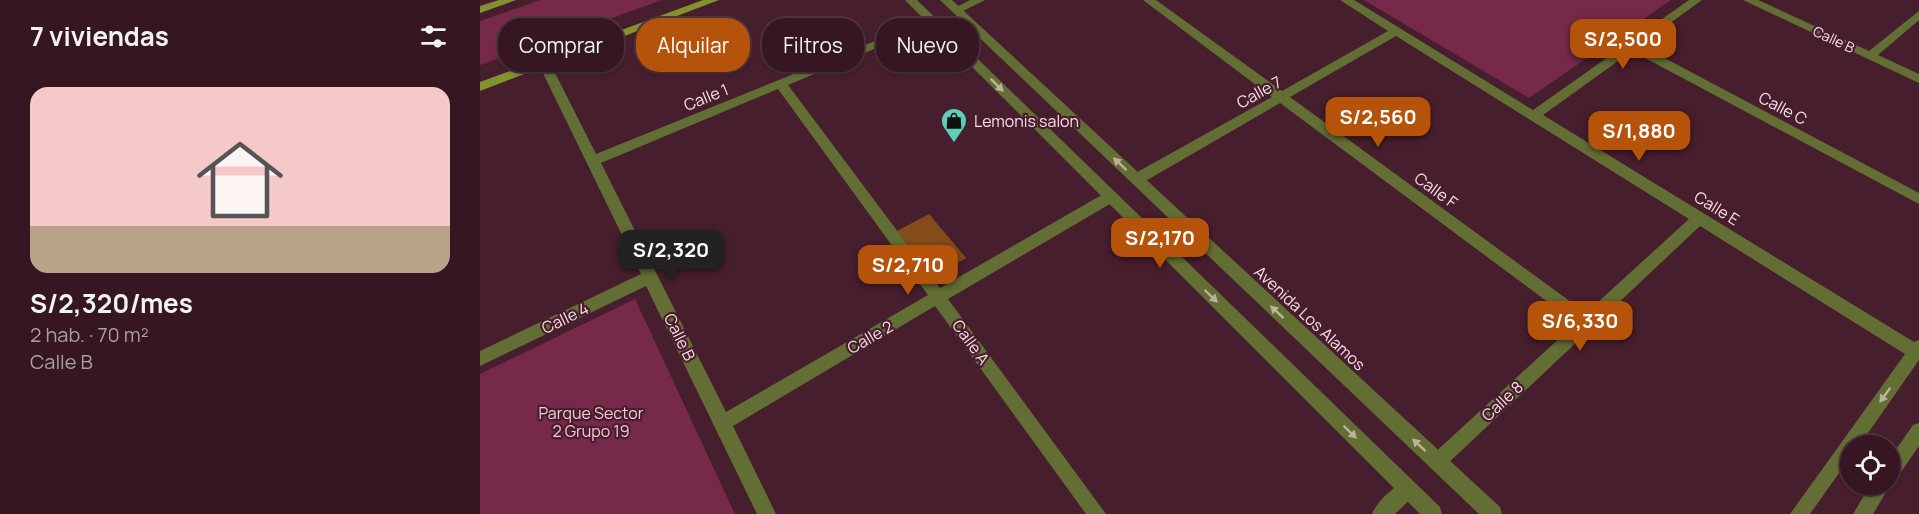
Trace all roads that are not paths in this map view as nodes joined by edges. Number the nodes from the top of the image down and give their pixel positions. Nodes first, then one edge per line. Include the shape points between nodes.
1 (510, 0) edge
2 (713, 0) edge
3 (911, 0) edge
4 (979, 0) edge
5 (1149, 0) edge
6 (1346, 0) edge
7 (1696, 0) edge
8 (1749, 0) edge
9 (951, 5) edge
10 (480, 10) edge
11 (1919, 14) edge
12 (929, 18) edge
13 (1397, 31) junction
14 (624, 33) edge
15 (876, 44) edge
16 (1632, 46) junction
17 (1870, 56) junction
18 (979, 67) edge
19 (520, 72) edge
20 (548, 72) edge
21 (1919, 79) edge
22 (781, 84) junction
23 (480, 87) edge
24 (1282, 98) junction
25 (1533, 116) junction
26 (593, 161) junction
27 (1137, 179) junction
28 (1110, 196) junction
29 (1919, 200) edge
30 (1699, 218) junction
31 (650, 277) junction
32 (938, 298) junction
33 (1587, 322) junction
34 (1917, 350) edge
35 (480, 359) edge
36 (722, 423) junction
37 (1919, 431) edge
38 (1900, 459) edge
39 (1437, 462) junction
40 (1408, 489) junction
41 (1875, 495) edge
42 (767, 514) edge
43 (1097, 514) edge
44 (1382, 514) edge
45 (1433, 514) edge
46 (1493, 514) edge
47 (1799, 514) edge
48 (1862, 514) edge

1 - 10 main road
2 - 14 main road
3 - 12 street
4 - 9 street
5 - 24 street, Calle F
6 - 13 street, Calle E
7 - 16 street
8 - 17 street, Calle B
27 -> 9 street, Avenida Los Alamos
11 - 17 street
13 - 24 street, Calle 7
13 - 25 street, Calle E
15 - 22 street, Calle 1
16 - 25 street
16 - 29 street, Calle C
17 - 21 street, Calle B
18 -> 28 street
19 - 23 main road
20 - 26 street, Calle B
22 - 26 street, Calle 1
22 - 32 street, Calle A
24 - 27 street, Calle 7
24 - 33 street, Calle F
25 - 30 street, Calle E
26 - 31 street, Calle B
39 -> 27 street, Avenida Los Alamos
28 - 32 street, Calle 2
28 -> 40 street
30 - 33 street, Calle 8
30 - 34 street, Calle E
31 - 35 street, Calle 4
31 - 36 street, Calle B
32 - 36 street, Calle 2
32 - 43 street, Calle A
33 - 39 street, Calle 8
34 -> 47 street
36 - 42 street, Calle B
37 - 38 street
39 - 46 street, Avenida Los Alamos
40 - 44 street
40 - 45 street
41 - 48 street

